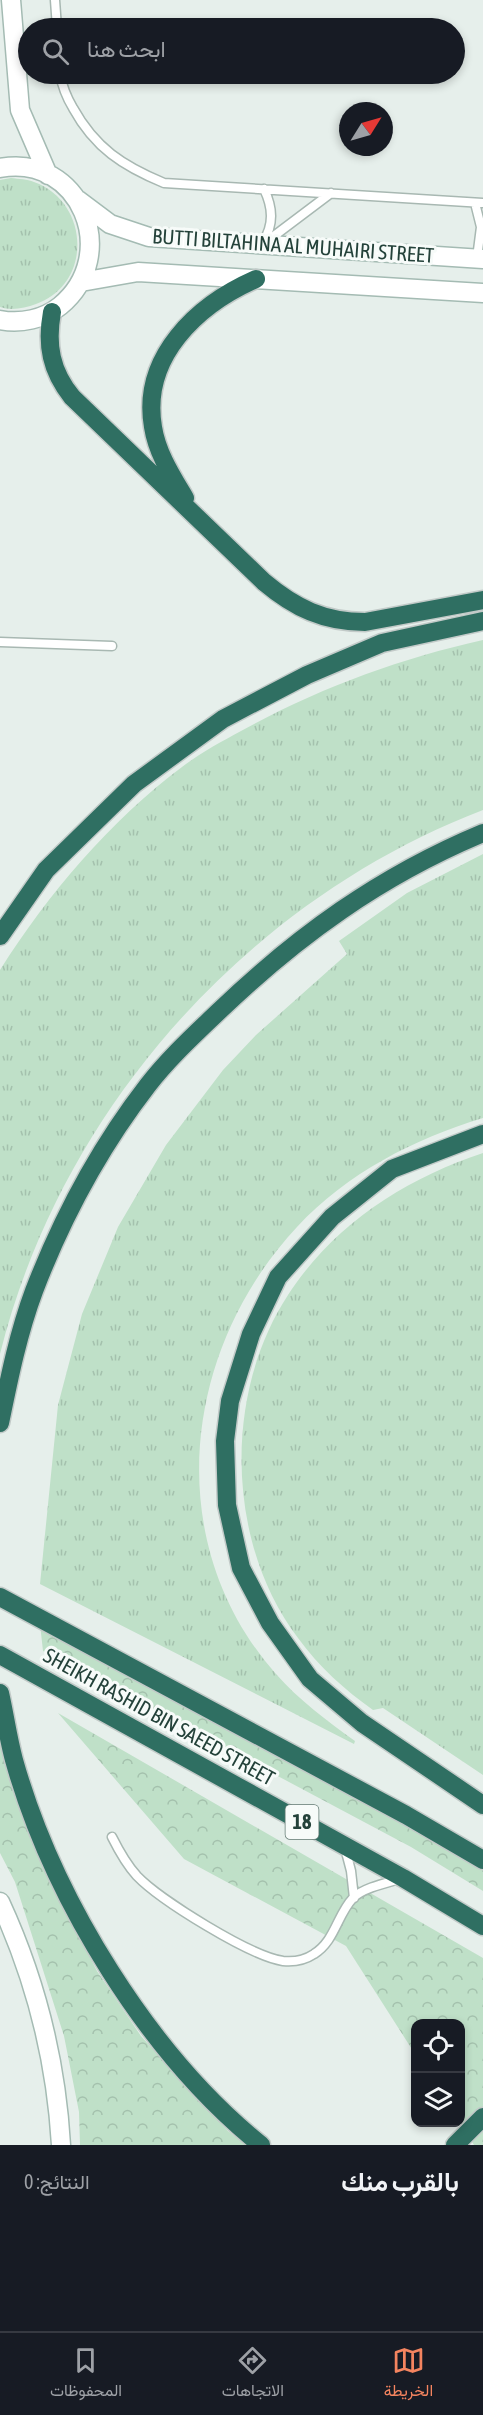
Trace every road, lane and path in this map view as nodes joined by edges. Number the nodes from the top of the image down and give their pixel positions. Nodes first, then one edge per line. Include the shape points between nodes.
1 (11, 0) edge
2 (55, 0) edge
3 (56, 18) edge
4 (63, 84) edge
5 (0, 168) edge
6 (48, 175) junction
7 (264, 189) junction
8 (331, 193) junction
9 (78, 200) junction
10 (479, 203) edge
11 (261, 246) junction
12 (481, 257) edge
13 (256, 279) junction
14 (81, 282) junction
15 (483, 293) edge
16 (52, 312) junction
17 (0, 320) edge
18 (193, 513) junction
19 (483, 600) edge
20 (483, 621) edge
21 (0, 642) edge
22 (112, 646) dead end
23 (483, 834) edge
24 (0, 936) edge
25 (483, 1134) edge
26 (0, 1424) edge
27 (0, 1597) edge
28 (0, 1655) edge
29 (0, 1693) edge
30 (483, 1805) edge
31 (112, 1837) dead end
32 (345, 1846) junction
33 (483, 1860) edge
34 (403, 1878) junction
35 (354, 1898) junction
36 (0, 1902) edge
37 (483, 1926) edge
38 (483, 2117) edge
39 (483, 2132) edge
40 (61, 2145) edge
41 (261, 2145) edge
42 (455, 2145) edge
43 (469, 2145) edge

1 - 6 street via 20,110
2 - 3 lane
4 - 7 lane via 84,128 134,170 164,183
5 - 6 street via 12,166
6 - 9 street, BUTTI BILTAHINA AL MUHAIRI STREET
7 - 8 lane
7 - 11 lane via 272,218
8 - 10 lane
8 - 11 lane
9 - 11 street, BUTTI BILTAHINA AL MUHAIRI STREET via 110,224 136,234
9 - 14 street via 89,223 92,249
10 - 12 lane
11 - 12 street, BUTTI BILTAHINA AL MUHAIRI STREET
13 - 14 street, BUTTI BILTAHINA AL MUHAIRI STREET via 138,272
13 - 15 street, BUTTI BILTAHINA AL MUHAIRI STREET
13 - 18 highway via 221,297 190,322 168,350 155,379 151,411 157,443
14 - 16 street via 72,296
16 - 17 street via 28,321
16 - 18 highway via 49,345 63,386
18 - 19 highway via 278,594 321,617 365,622
20 - 24 highway via 382,643 307,675 223,719 134,784 46,870
21 - 22 lane
23 - 26 highway via 443,850 386,881 301,938 261,970 179,1049 149,1084 78,1193 56,1240 34,1293
25 - 30 highway via 392,1169 332,1216 278,1276 251,1334 230,1401 225,1441 227,1505 241,1568 283,1642 310,1679 362,1723
27 - 33 highway, SHEIKH RASHID BIN SAEED STREET
28 - 32 highway, SHEIKH RASHID BIN SAEED STREET / 18
29 - 41 highway via 14,1760 43,1841 103,1959 140,2015 188,2074 234,2123
31 - 35 lane via 129,1866 152,1890 249,1949 272,1958 299,1960 323,1947
32 - 34 highway, SHEIKH RASHID BIN SAEED STREET / 18
32 - 35 lane
34 - 35 lane
34 - 37 highway, SHEIKH RASHID BIN SAEED STREET / 18
36 - 40 street via 43,2018 52,2060
38 - 42 highway
39 - 43 highway

